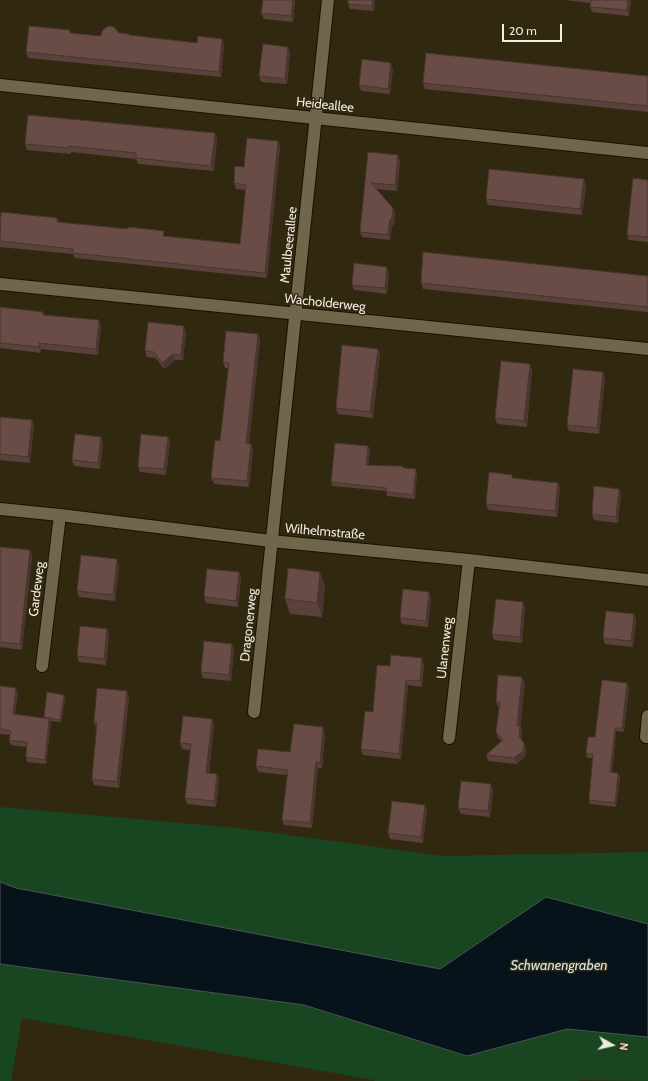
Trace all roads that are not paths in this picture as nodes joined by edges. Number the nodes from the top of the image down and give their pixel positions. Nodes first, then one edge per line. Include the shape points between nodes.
1 (328, 0) edge
2 (0, 84) edge
3 (316, 118) junction
4 (648, 153) edge
5 (0, 284) edge
6 (296, 314) junction
7 (648, 349) edge
8 (0, 509) edge
9 (60, 515) junction
10 (271, 541) junction
11 (469, 560) junction
12 (648, 580) edge
13 (42, 666) dead end
14 (254, 712) dead end
15 (648, 716) edge
16 (648, 737) edge
17 (450, 738) dead end

1 - 3 street, Maulbeerallee
2 - 3 street, Heideallee
3 - 4 street, Heideallee
3 - 6 street, Maulbeerallee
5 - 6 street, Wacholderweg
6 - 7 street, Wacholderweg
6 - 10 street, Maulbeerallee
8 - 9 street, Wilhelmstraße
9 - 10 street, Wilhelmstraße
9 - 13 street, Gardeweg
10 - 11 street, Wilhelmstraße
10 - 14 street, Dragonerweg
11 - 12 street, Wilhelmstraße
11 - 17 street, Ulanenweg
15 - 16 street

